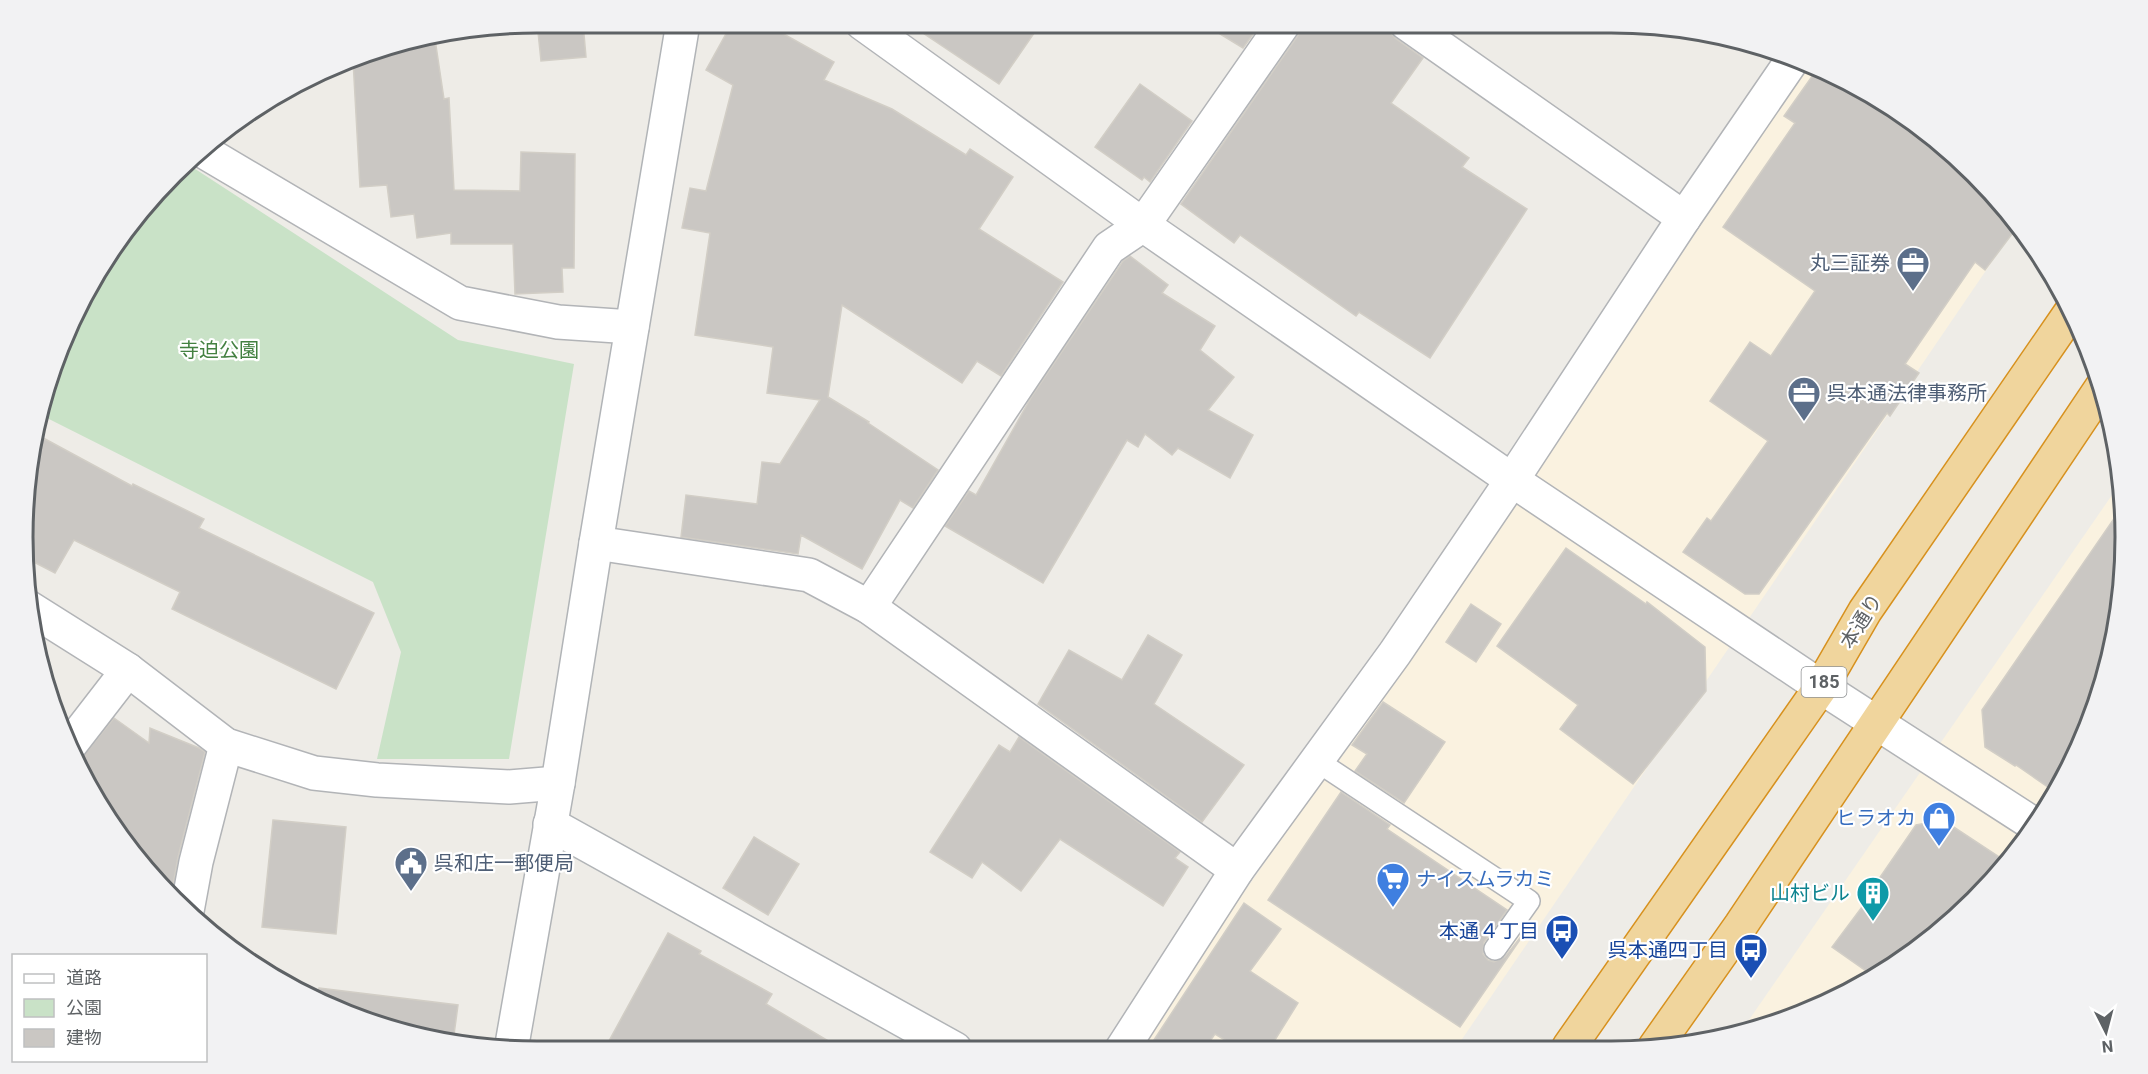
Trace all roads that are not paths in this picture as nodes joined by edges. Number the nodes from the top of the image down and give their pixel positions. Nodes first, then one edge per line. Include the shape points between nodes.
1 (682, 33) edge
2 (876, 33) edge
3 (1277, 33) edge
4 (1420, 33) edge
5 (1789, 66) edge
6 (209, 155) edge
7 (1683, 218) junction
8 (1143, 225) junction
9 (2066, 320) edge
10 (632, 327) junction
11 (2095, 397) edge
12 (1512, 480) junction
13 (596, 543) junction
14 (869, 607) junction
15 (39, 614) edge
16 (128, 670) junction
17 (1821, 687) junction
18 (1877, 724) junction
19 (75, 739) edge
20 (226, 745) junction
21 (1317, 761) junction
22 (558, 783) junction
23 (2028, 820) edge
24 (550, 824) junction
25 (1237, 870) junction
26 (189, 901) edge
27 (1495, 948) dead end
28 (1660, 1039) edge
29 (513, 1040) edge
30 (941, 1041) edge
31 (1127, 1041) edge
32 (1573, 1041) edge

1 - 10 street
2 - 8 street
3 - 8 street
4 - 7 street
5 - 7 street
6 - 10 street via 460,303 558,322
7 - 12 street
8 - 12 street
8 - 14 street via 1109,248
9 - 17 highway, 本通り / 185 via 1865,611
10 - 13 street
11 - 18 highway
12 - 17 street
12 - 21 street
13 - 14 street via 809,574
13 - 22 street
14 - 25 street
15 - 16 street
16 - 19 street
16 - 20 street
17 - 18 street
17 - 32 highway, 本通り / 185
18 - 23 street
18 - 28 highway
20 - 22 street via 314,773 509,787
20 - 26 street
21 - 25 street
21 - 27 lane via 1529,901
22 - 24 street
24 - 29 street
24 - 30 street
25 - 31 street

